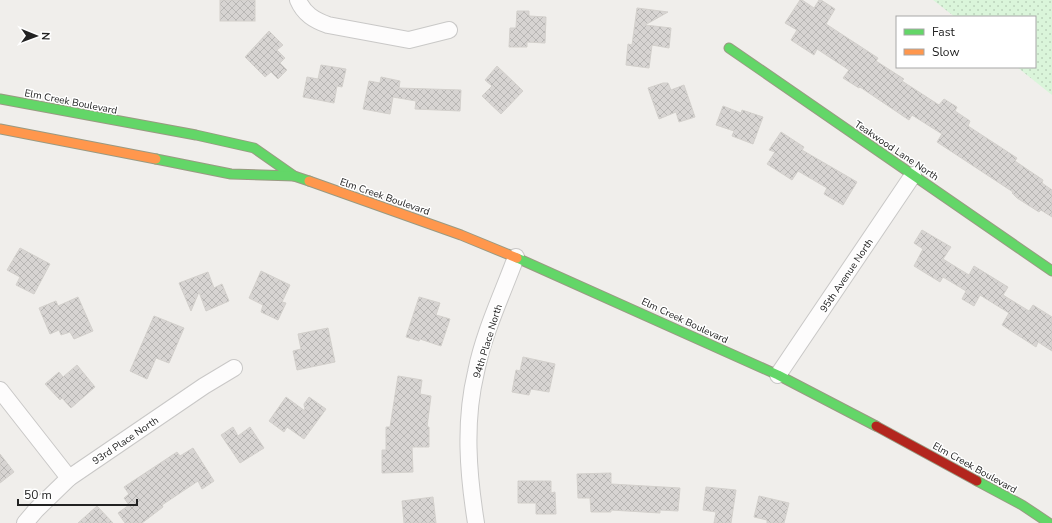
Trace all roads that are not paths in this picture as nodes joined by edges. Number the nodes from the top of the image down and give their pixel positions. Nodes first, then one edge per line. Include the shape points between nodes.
1 (298, 0) edge
2 (448, 30) dead end
3 (729, 48) dead end
4 (0, 99) edge
5 (0, 129) edge
6 (913, 175) junction
7 (294, 176) junction
8 (516, 257) junction
9 (1052, 271) edge
10 (234, 368) dead end
11 (778, 375) junction
12 (0, 390) edge
13 (69, 478) junction
14 (25, 523) edge
15 (476, 523) edge
16 (1049, 523) edge

1 - 2 street via 305,12 315,21 328,26 409,40
3 - 6 main road, Teakwood Lane North
4 - 7 main road, Elm Creek Boulevard via 254,148
5 - 7 main road, Elm Creek Boulevard via 231,174
6 - 9 main road, Teakwood Lane North
6 - 11 street, 95th Avenue North
7 - 8 main road, Elm Creek Boulevard
8 - 11 main road, Elm Creek Boulevard
8 - 15 street, 94th Place North via 489,328 476,372 469,415 468,458
10 - 13 street, 93rd Place North
11 - 16 main road, Elm Creek Boulevard via 901,438 1022,505
12 - 13 street
13 - 14 street, 93rd Place North

